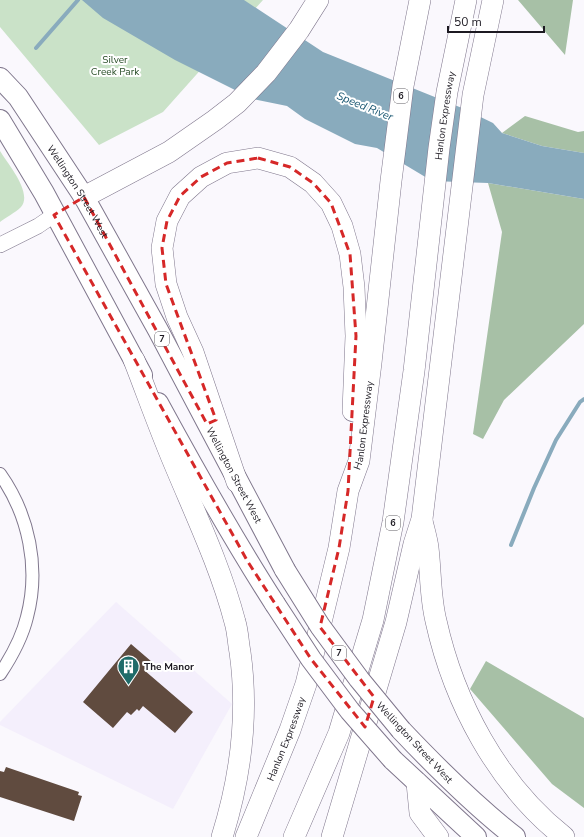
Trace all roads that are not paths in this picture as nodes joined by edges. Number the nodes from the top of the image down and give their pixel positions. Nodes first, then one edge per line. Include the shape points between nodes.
1 (318, 0) edge
2 (466, 0) edge
3 (493, 0) edge
4 (418, 6) edge
5 (0, 78) edge
6 (0, 120) edge
7 (84, 197) junction
8 (54, 214) junction
9 (0, 245) edge
10 (134, 360) junction
11 (0, 474) edge
12 (237, 482) junction
13 (348, 491) junction
14 (422, 519) junction
15 (0, 674) edge
16 (417, 782) junction
17 (222, 837) edge
18 (246, 837) edge
19 (294, 837) edge
20 (332, 837) edge
21 (438, 837) edge
22 (476, 837) edge
23 (515, 837) edge
24 (564, 837) edge

1 - 7 highway via 266,73 237,103 169,152
2 - 19 highway, Hanlon Expressway / 6 via 447,92 414,371 393,522 373,620 339,733
3 - 14 highway via 473,95
4 - 13 highway, Hanlon Expressway / 6 via 403,86 362,445
5 - 7 main road, Wellington Street West / 7 via 18,97
6 - 8 main road
7 - 8 main road
7 - 12 main road, Wellington Street West / 7 via 158,330
8 - 9 street via 38,226
8 - 10 main road
10 - 16 main road, bridge via 204,488 311,659 350,711 393,760
10 - 17 highway via 176,469 219,569 236,623 245,707 238,777
11 - 15 street via 25,525 31,550 32,574 30,607 24,628
12 - 13 highway via 193,352 166,284 162,248 167,221 180,196 201,177 227,162 258,158 290,167 313,183 331,203 342,226 350,254 356,336
12 - 23 main road, Wellington Street West / 7, bridge via 285,570 320,626 359,680 401,730 444,775
13 - 18 highway, Hanlon Expressway / 6 via 339,548 306,684
14 - 20 highway via 396,622
14 - 24 highway via 428,548 435,620 456,688 471,721 510,782
16 - 21 highway via 420,813
16 - 22 main road

